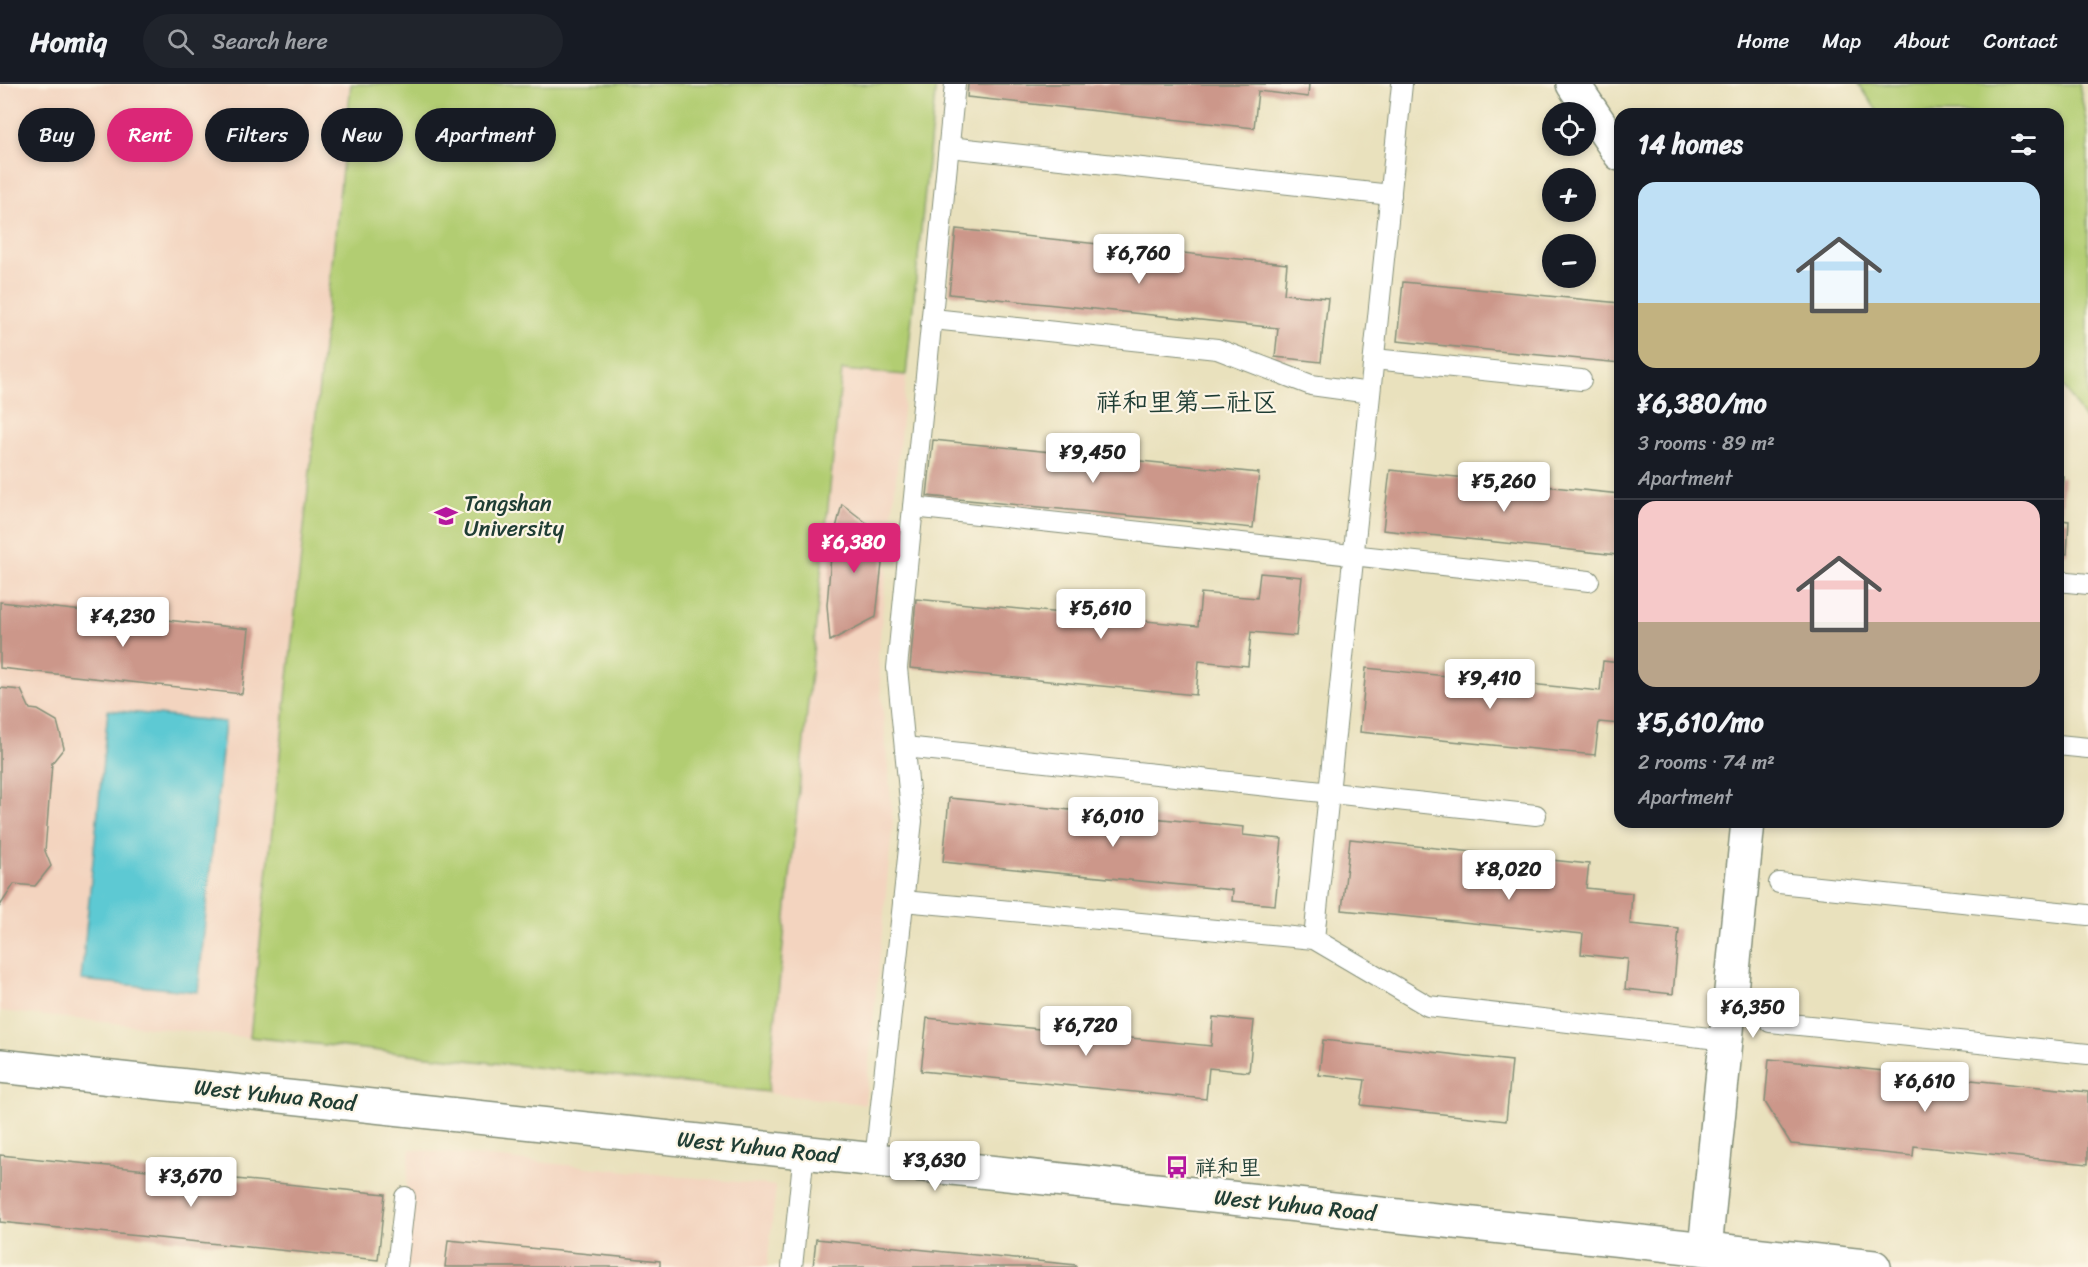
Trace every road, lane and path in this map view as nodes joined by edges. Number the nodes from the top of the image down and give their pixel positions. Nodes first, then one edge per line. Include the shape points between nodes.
1 (955, 84) edge
2 (1402, 84) edge
3 (1573, 84) edge
4 (1614, 145) edge
5 (949, 147) junction
6 (1391, 195) junction
7 (933, 319) junction
8 (1374, 359) junction
9 (1581, 380) dead end
10 (1370, 393) junction
11 (913, 507) junction
12 (1354, 555) junction
13 (1589, 581) dead end
14 (2064, 582) edge
15 (2088, 584) edge
16 (2064, 746) edge
17 (905, 747) junction
18 (2088, 748) edge
19 (1329, 793) junction
20 (1536, 815) dead end
21 (1747, 828) edge
22 (1779, 883) dead end
23 (903, 901) junction
24 (2088, 915) edge
25 (1314, 939) junction
26 (1770, 1022) dead end
27 (1727, 1040) junction
28 (2088, 1054) edge
29 (0, 1065) edge
30 (804, 1152) junction
31 (875, 1160) junction
32 (405, 1197) dead end
33 (1704, 1249) junction
34 (1762, 1262) edge
35 (397, 1267) edge
36 (792, 1267) edge
37 (1874, 1267) edge

1 - 5 lane
2 - 6 lane
3 - 4 street
5 - 6 lane
5 - 7 lane
6 - 8 lane
7 - 10 lane via 1217,349 1311,386
7 - 11 lane
8 - 9 lane
8 - 10 lane
10 - 12 lane
11 - 12 lane
11 - 17 lane via 897,668
12 - 13 lane
12 - 19 lane
14 - 15 lane
16 - 18 lane
17 - 19 lane
17 - 23 lane via 912,821
19 - 20 lane
19 - 25 lane
21 - 27 street
22 - 24 lane
23 - 25 lane
23 - 31 lane
25 - 27 lane via 1428,1006
26 - 28 lane
27 - 33 street
29 - 30 street, West Yuhua Road
30 - 31 street, West Yuhua Road
30 - 36 lane
31 - 33 street, West Yuhua Road
32 - 35 lane
33 - 34 street, West Yuhua Road
34 - 37 street, West Yuhua Road

